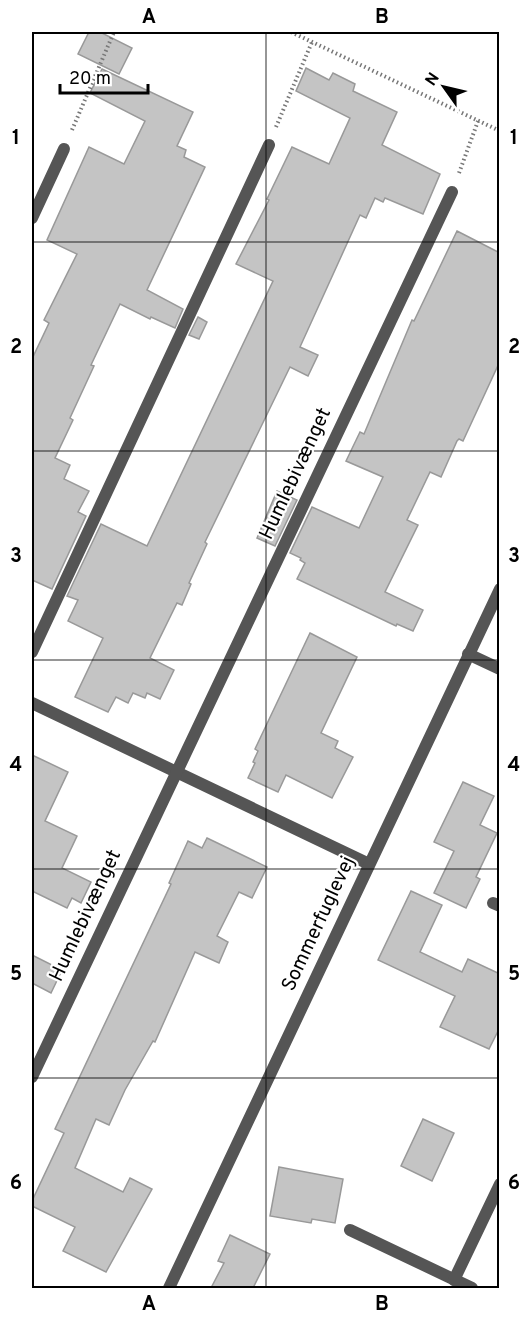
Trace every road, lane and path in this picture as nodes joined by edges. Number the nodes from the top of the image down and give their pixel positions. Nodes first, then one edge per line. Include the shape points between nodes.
1 (114, 32) edge
2 (291, 32) edge
3 (312, 42) junction
4 (478, 121) junction
5 (500, 131) edge
6 (269, 145) joint
7 (64, 148) joint
8 (452, 192) joint
9 (32, 218) edge
10 (500, 589) edge
11 (32, 652) edge
12 (468, 654) junction
13 (500, 669) edge
14 (32, 703) edge
15 (176, 772) junction
16 (369, 864) junction
17 (32, 1077) edge
18 (500, 1184) edge
19 (350, 1230) dead end
20 (454, 1280) junction
21 (168, 1288) edge
22 (472, 1288) edge

1 - 7 path
2 - 3 path
3 - 4 path
3 - 6 path
4 - 5 path
4 - 8 path
6 - 11 street
7 - 9 street
8 - 15 street, Humlebivænget
10 - 12 street, Sommerfuglevej
12 - 13 street
12 - 16 street, Sommerfuglevej
14 - 15 street
15 - 16 street
15 - 17 street, Humlebivænget
16 - 21 street, Sommerfuglevej
18 - 20 street
19 - 20 street
20 - 22 street

